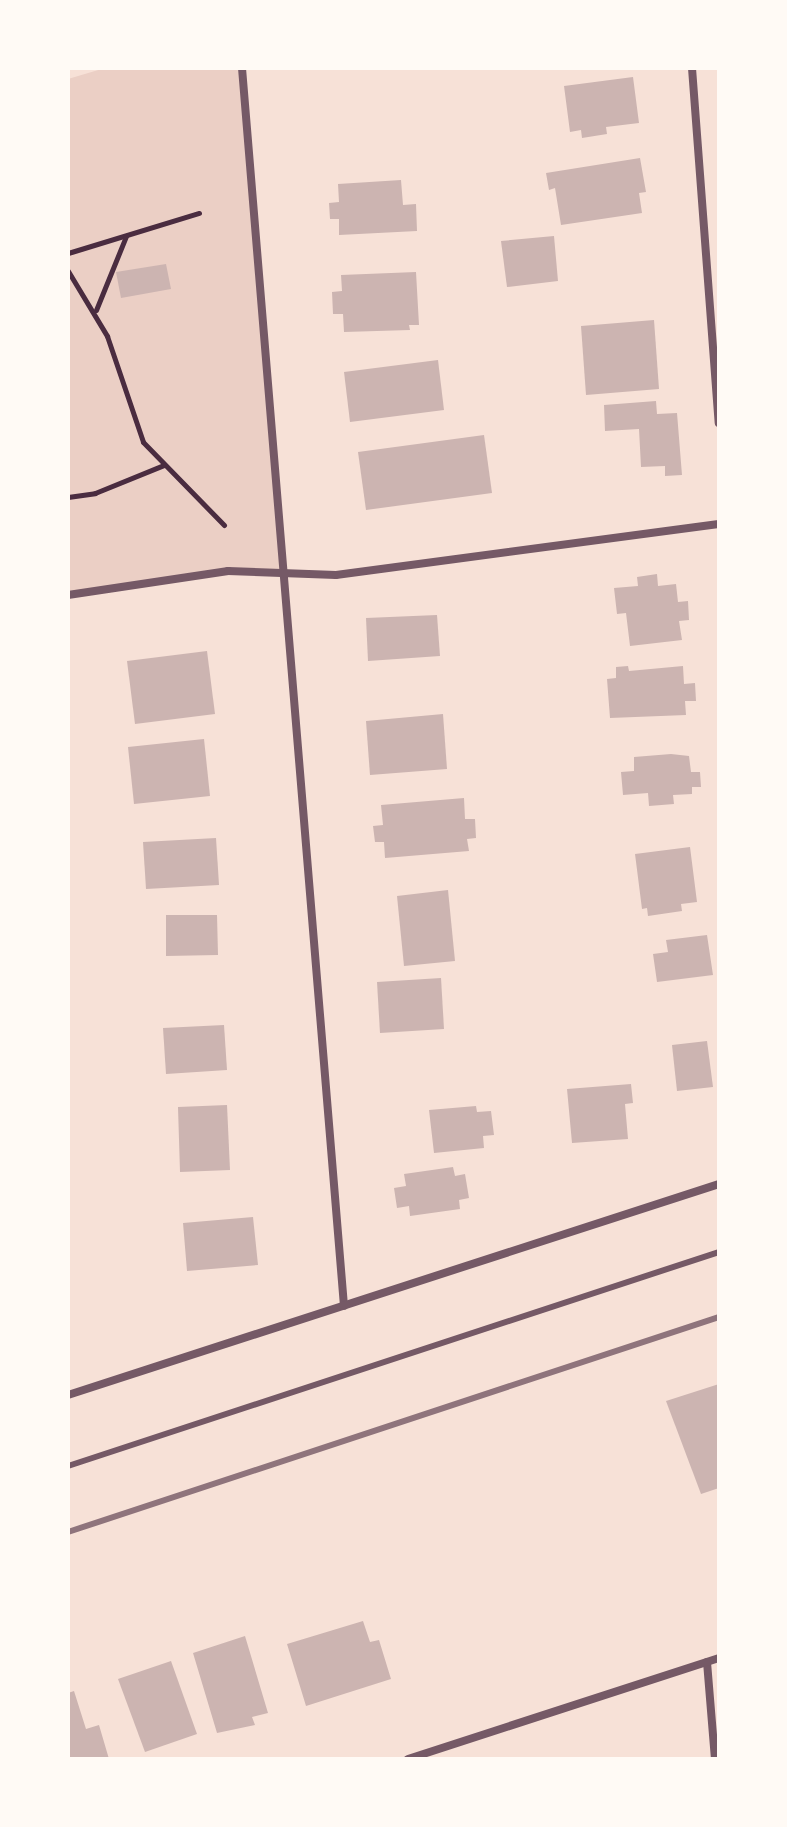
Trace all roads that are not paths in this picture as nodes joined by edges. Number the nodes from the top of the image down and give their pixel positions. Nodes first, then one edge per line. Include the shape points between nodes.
1 (242, 68) edge
2 (692, 68) edge
3 (719, 423) edge
4 (719, 524) edge
5 (281, 573) junction
6 (68, 595) edge
7 (719, 1184) edge
8 (719, 1252) edge
9 (344, 1306) junction
10 (68, 1395) edge
11 (68, 1466) edge
12 (719, 1658) edge
13 (707, 1662) junction
14 (408, 1759) edge
15 (715, 1759) edge

1 - 5 street
2 - 3 street
4 - 5 street via 336,575
5 - 6 street via 228,571
5 - 9 street
7 - 9 street
8 - 11 lane
9 - 10 street
12 - 13 street
13 - 14 street
13 - 15 street

